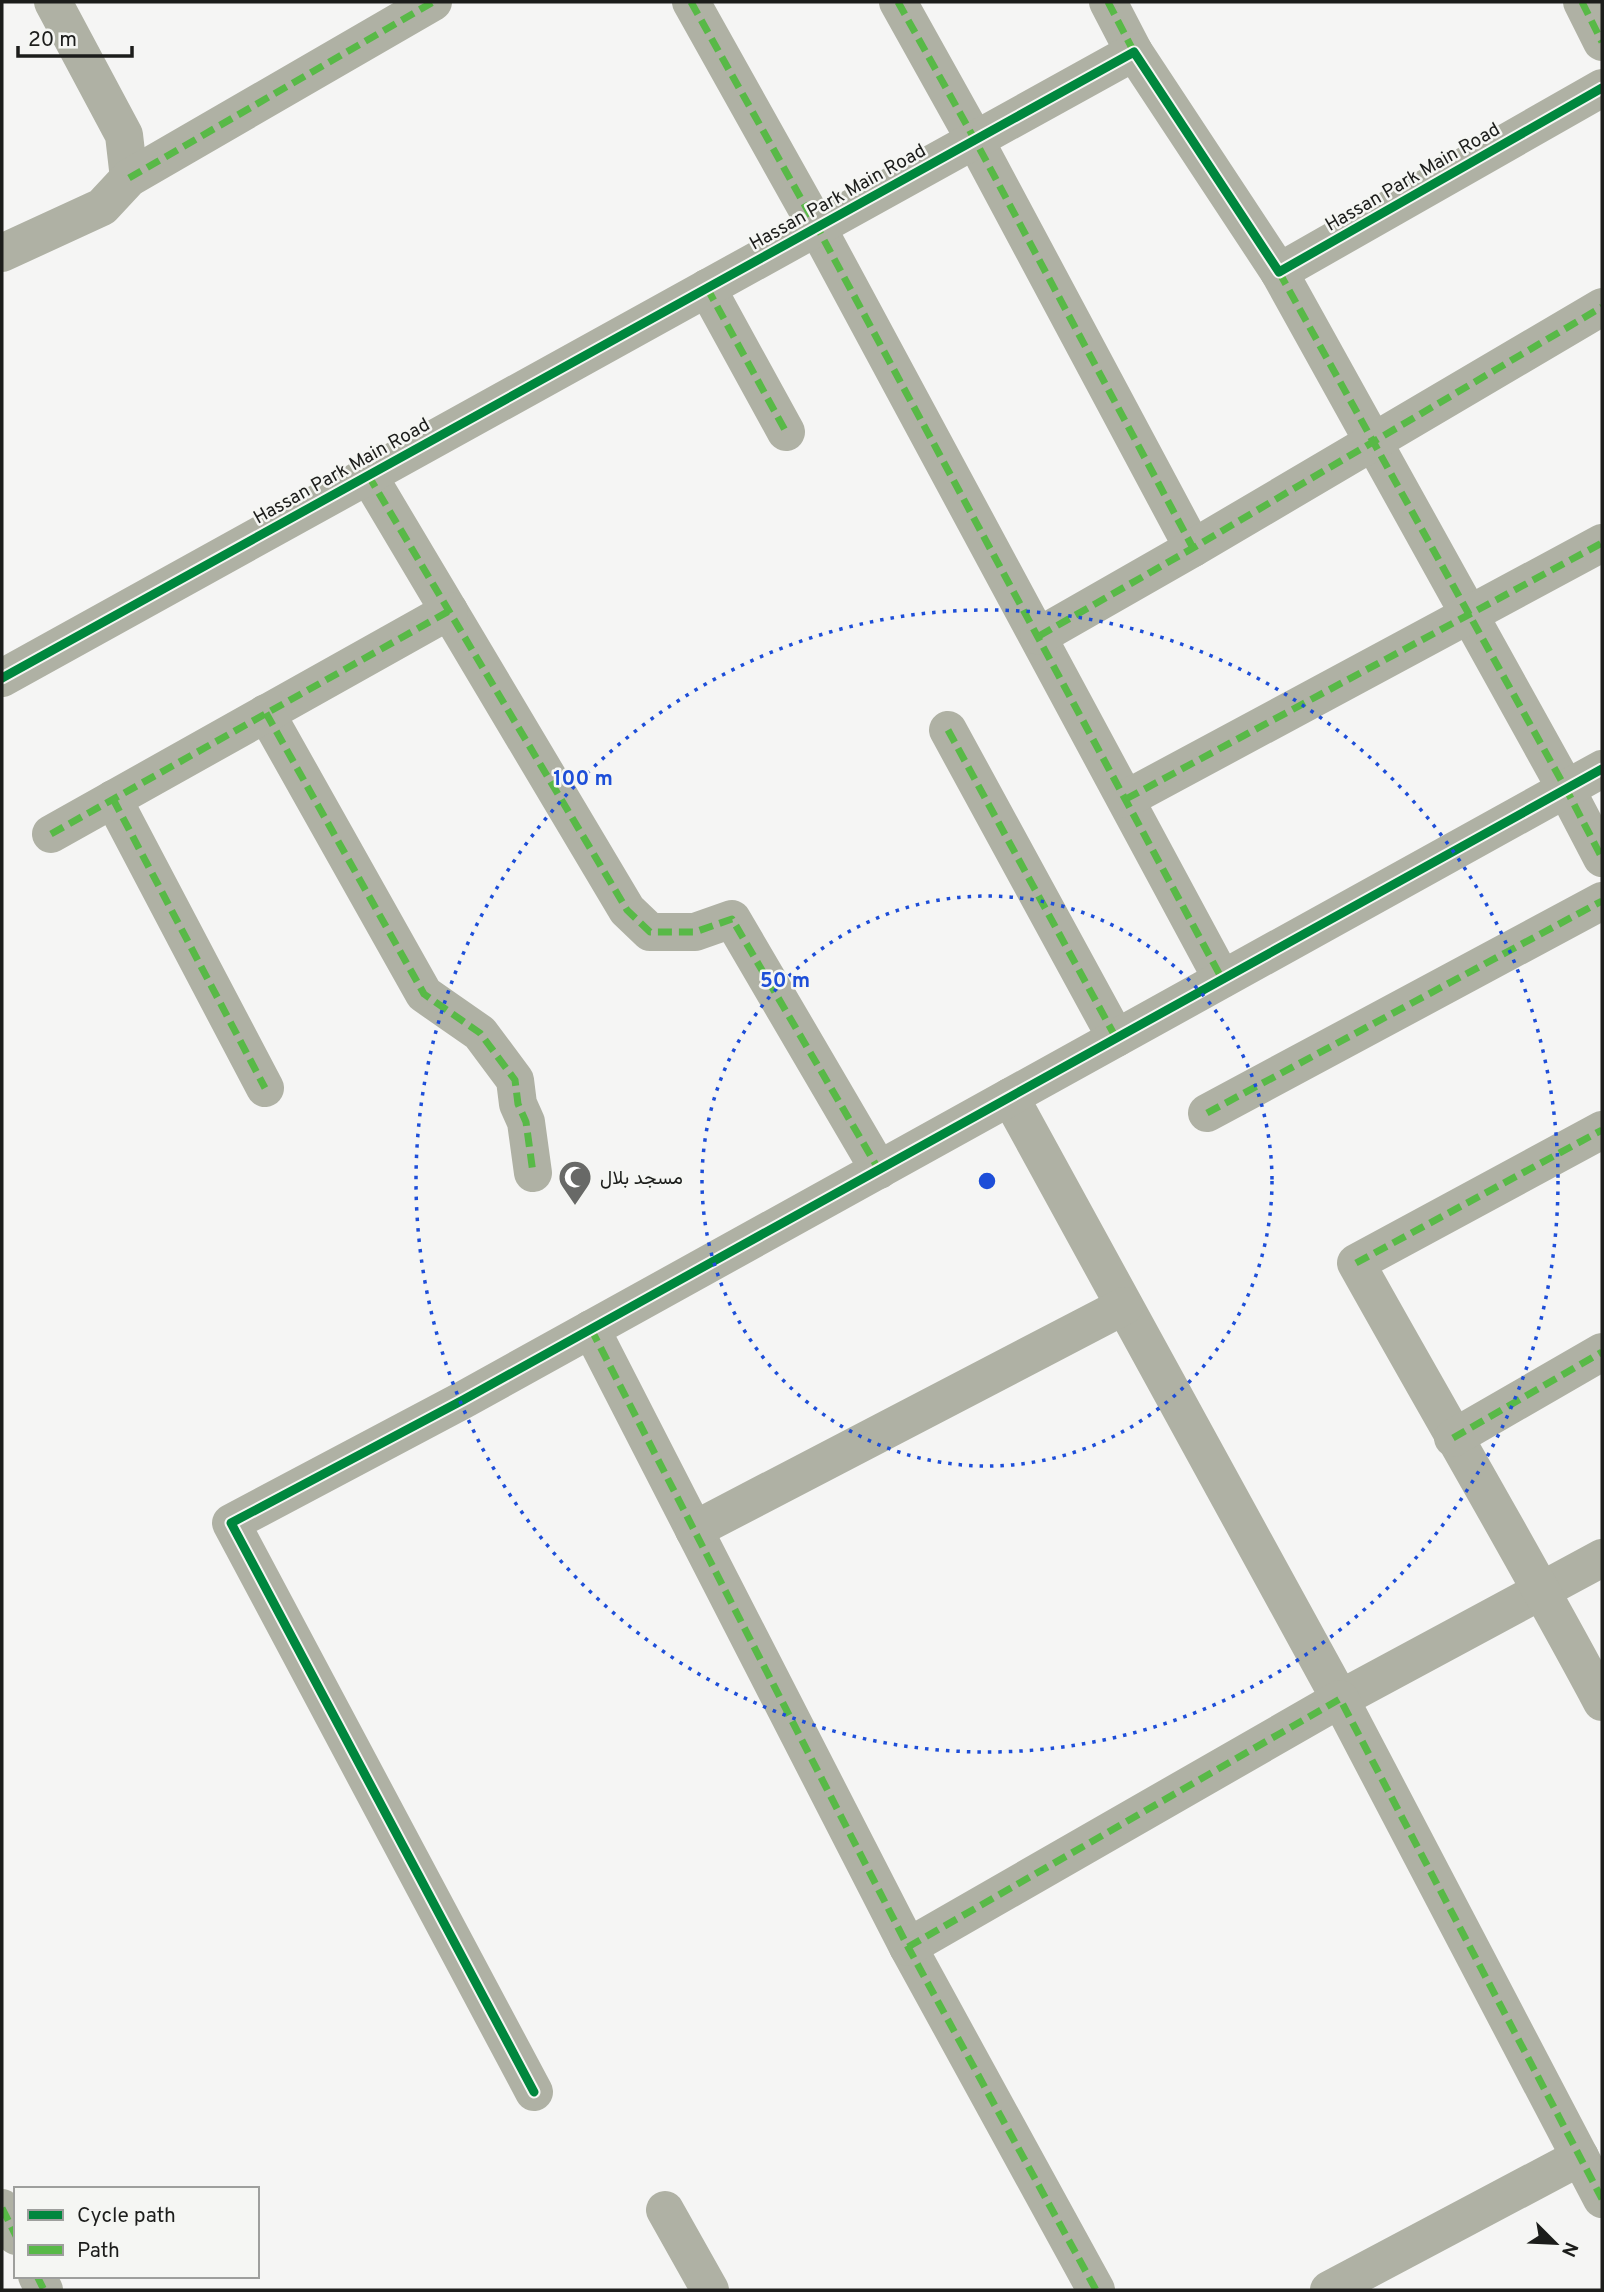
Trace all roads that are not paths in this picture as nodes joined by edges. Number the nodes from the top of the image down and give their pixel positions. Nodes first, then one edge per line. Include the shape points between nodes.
1 (53, 2) edge
2 (433, 2) edge
3 (691, 2) edge
4 (898, 2) edge
5 (1108, 2) edge
6 (1582, 2) edge
7 (1602, 42) edge
8 (1134, 52) junction
9 (1602, 88) edge
10 (975, 140) junction
11 (129, 178) junction
12 (817, 227) junction
13 (2, 253) edge
14 (1279, 272) junction
15 (707, 288) junction
16 (1602, 307) edge
17 (786, 432) dead end
18 (1374, 442) junction
19 (368, 475) junction
20 (1602, 543) edge
21 (1193, 548) junction
22 (449, 611) junction
23 (1469, 614) junction
24 (1038, 636) junction
25 (2, 677) edge
26 (266, 713) junction
27 (948, 730) dead end
28 (1602, 769) edge
29 (1566, 789) junction
30 (113, 799) junction
31 (1126, 799) junction
32 (51, 834) dead end
33 (1602, 858) edge
34 (1602, 901) edge
35 (1222, 979) junction
36 (1116, 1038) junction
37 (265, 1088) dead end
38 (1010, 1097) junction
39 (1207, 1113) dead end
40 (1602, 1130) edge
41 (879, 1170) junction
42 (533, 1172) dead end
43 (1124, 1306) junction
44 (591, 1329) junction
45 (1602, 1352) edge
46 (1453, 1438) junction
47 (694, 1530) junction
48 (1602, 1558) edge
49 (1542, 1590) junction
50 (1340, 1699) junction
51 (1602, 1702) edge
52 (908, 1947) junction
53 (534, 2092) dead end
54 (1580, 2157) junction
55 (1602, 2199) edge
56 (2, 2208) edge
57 (665, 2210) dead end
58 (14, 2232) edge
59 (710, 2290) edge
60 (1096, 2290) edge
61 (1329, 2290) edge

1 - 11 street via 124,135
2 - 11 street
3 - 12 street
4 - 10 street
5 - 8 street
6 - 7 street
8 - 10 street, Hassan Park Main Road
8 - 14 street
9 - 14 street, Hassan Park Main Road
10 - 12 street, Hassan Park Main Road
10 - 21 street
11 - 13 street via 102,207
12 - 15 street, Hassan Park Main Road
12 - 24 street
14 - 18 street
15 - 17 street
15 - 19 street, Hassan Park Main Road
16 - 18 street
18 - 21 street
18 - 23 street
19 - 22 street
19 - 25 street, Hassan Park Main Road
20 - 23 street
21 - 24 street
22 - 26 street
22 - 41 street via 627,910 650,932 695,932 732,919
23 - 29 street
23 - 31 street
24 - 31 street
26 - 30 street
26 - 42 street via 424,994 480,1033 515,1080
27 - 36 street
28 - 29 street
29 - 33 street
29 - 35 street
30 - 32 street
30 - 37 street
31 - 35 street
34 - 39 street
35 - 36 street
36 - 38 street
38 - 41 street
38 - 43 street
40 - 46 street via 1356,1263
41 - 44 street
43 - 47 street
43 - 50 street
44 - 47 street
44 - 53 street via 231,1523
45 - 46 street
46 - 49 street
47 - 52 street
48 - 49 street
49 - 50 street
49 - 51 street
50 - 52 street
50 - 54 street
52 - 60 street
54 - 55 street
54 - 61 street
56 - 58 street
57 - 59 street

